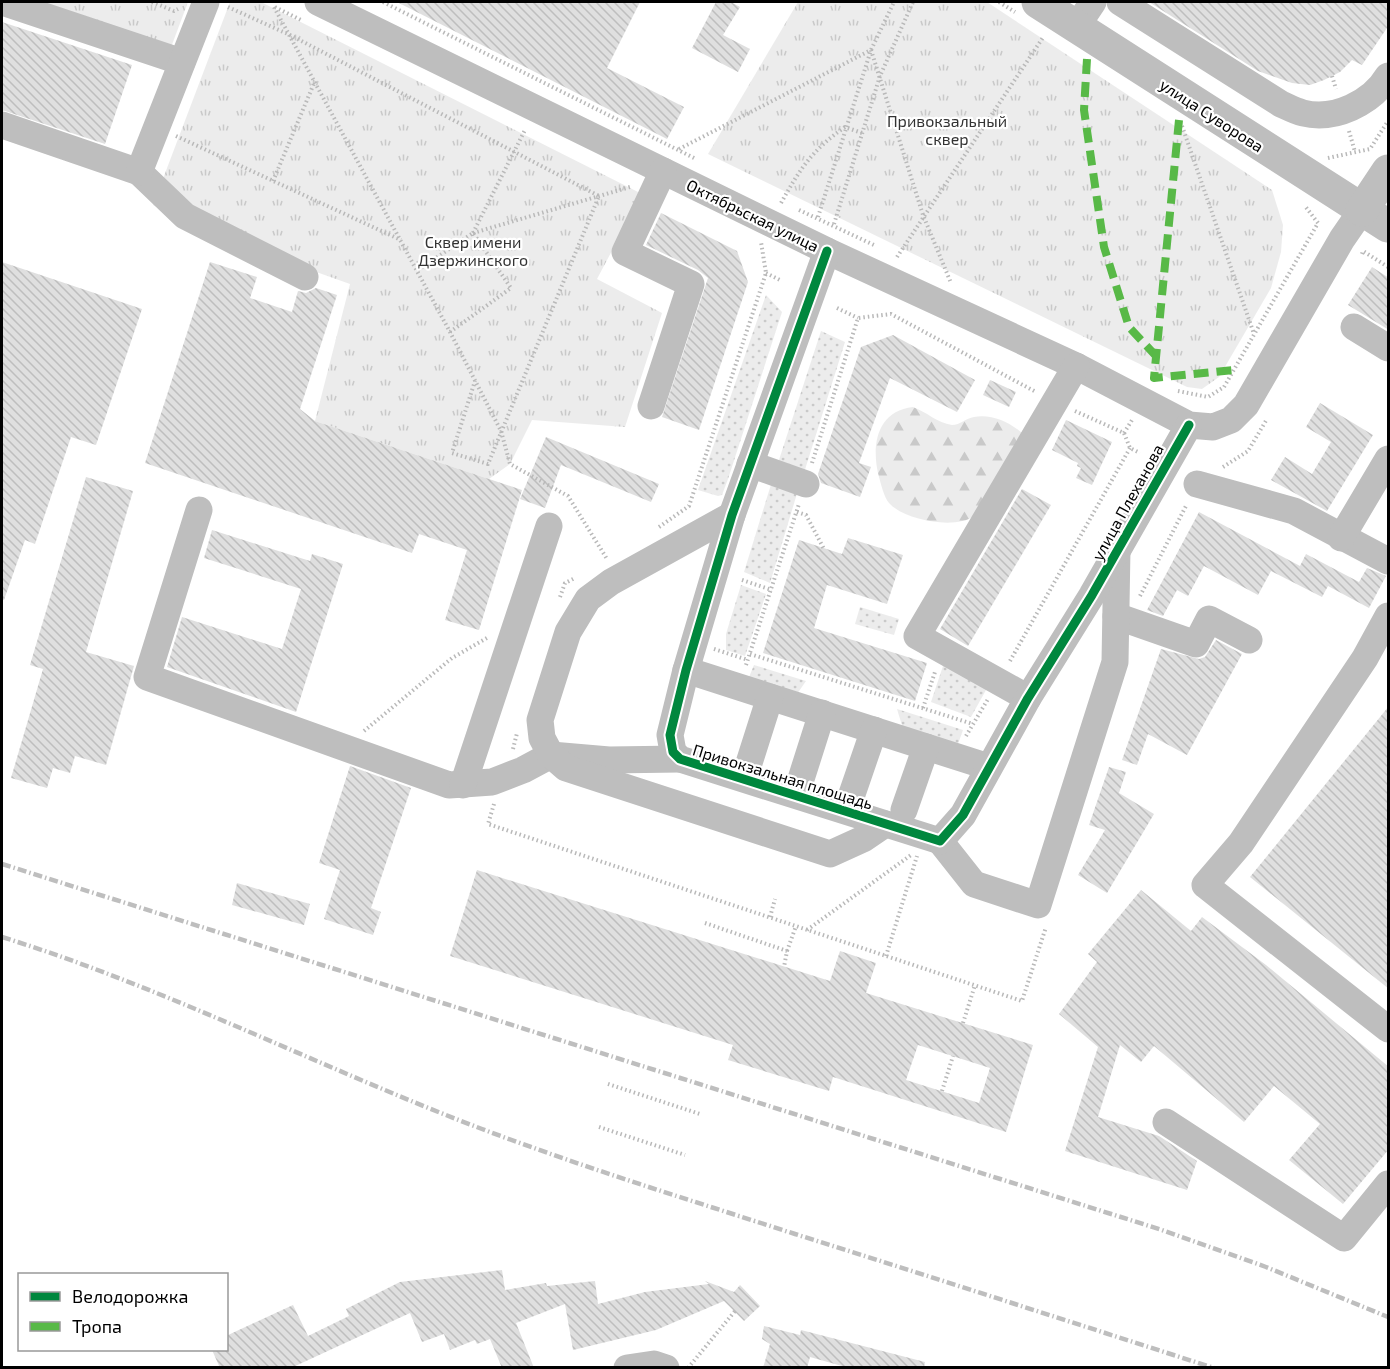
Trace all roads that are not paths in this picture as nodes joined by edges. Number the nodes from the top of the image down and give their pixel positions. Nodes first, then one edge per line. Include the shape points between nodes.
1 (2, 2) edge
2 (318, 2) edge
3 (1038, 2) edge
4 (1120, 2) edge
5 (204, 5) edge
6 (1072, 20) edge
7 (182, 62) junction
8 (1389, 76) edge
9 (2, 125) edge
10 (671, 160) junction
11 (1379, 160) edge
12 (139, 172) junction
13 (1375, 218) edge
14 (827, 251) junction
15 (305, 277) dead end
16 (1354, 327) dead end
17 (1389, 348) edge
18 (1076, 366) junction
19 (651, 406) dead end
20 (1189, 425) junction
21 (1389, 459) edge
22 (750, 464) junction
23 (806, 484) road end
24 (1197, 484) dead end
25 (199, 510) dead end
26 (732, 515) junction
27 (549, 526) dead end
28 (1341, 538) junction
29 (1117, 549) junction
30 (1389, 561) edge
31 (1116, 616) junction
32 (1389, 616) edge
33 (1249, 640) dead end
34 (686, 670) junction
35 (770, 697) junction
36 (1028, 698) junction
37 (822, 713) junction
38 (874, 730) junction
39 (926, 747) junction
40 (551, 755) junction
41 (680, 759) junction
42 (749, 763) dead end
43 (989, 767) junction
44 (801, 778) dead end
45 (463, 785) junction
46 (852, 794) dead end
47 (894, 817) junction
48 (940, 841) junction
49 (1389, 1029) edge
50 (1166, 1122) dead end
51 (1389, 1184) edge
52 (627, 1368) edge
53 (666, 1368) edge

1 - 7 street
2 - 10 street, Октябрьская улица
3 - 6 main road, улица Суворова
4 - 8 street via 1281,104 1304,114 1349,109 1368,99
5 - 7 street
6 - 13 main road, улица Суворова
7 - 12 street
9 - 12 street
10 - 14 street, Октябрьская улица
10 - 19 street via 625,252 692,284
11 - 13 main road
12 - 15 street via 185,216
13 - 20 street via 1342,239 1246,405 1230,420 1213,428
14 - 18 street, Октябрьская улица
14 - 22 street, Привокзальная площадь
16 - 17 street
18 - 20 street, Октябрьская улица
18 - 36 street via 917,636
20 - 29 street, улица Плеханова
21 - 28 street
22 - 23 street
22 - 26 street, Привокзальная площадь
24 - 28 street via 1294,511
25 - 45 street via 147,677 449,785
26 - 34 street, Привокзальная площадь
26 - 40 street via 611,582 588,599 568,632 540,720 542,738
27 - 45 street
28 - 30 street
29 - 31 street
29 - 36 street, улица Плеханова
31 - 33 street via 1196,644 1209,619
31 - 48 street via 1115,662 1038,905 974,884
32 - 49 street via 1241,843 1205,885
34 - 35 street
34 - 41 street, Привокзальная площадь via 670,735
35 - 37 street
35 - 42 street
36 - 43 street
37 - 38 street
37 - 44 street
38 - 39 street
38 - 46 street
39 - 43 street
39 - 47 street
40 - 41 street via 609,760
40 - 45 street via 492,782
40 - 47 street via 566,768 830,854 863,839
41 - 47 street, Привокзальная площадь
43 - 48 street via 963,816
47 - 48 street, Привокзальная площадь
50 - 51 street via 1344,1238
52 - 53 street via 654,1364

